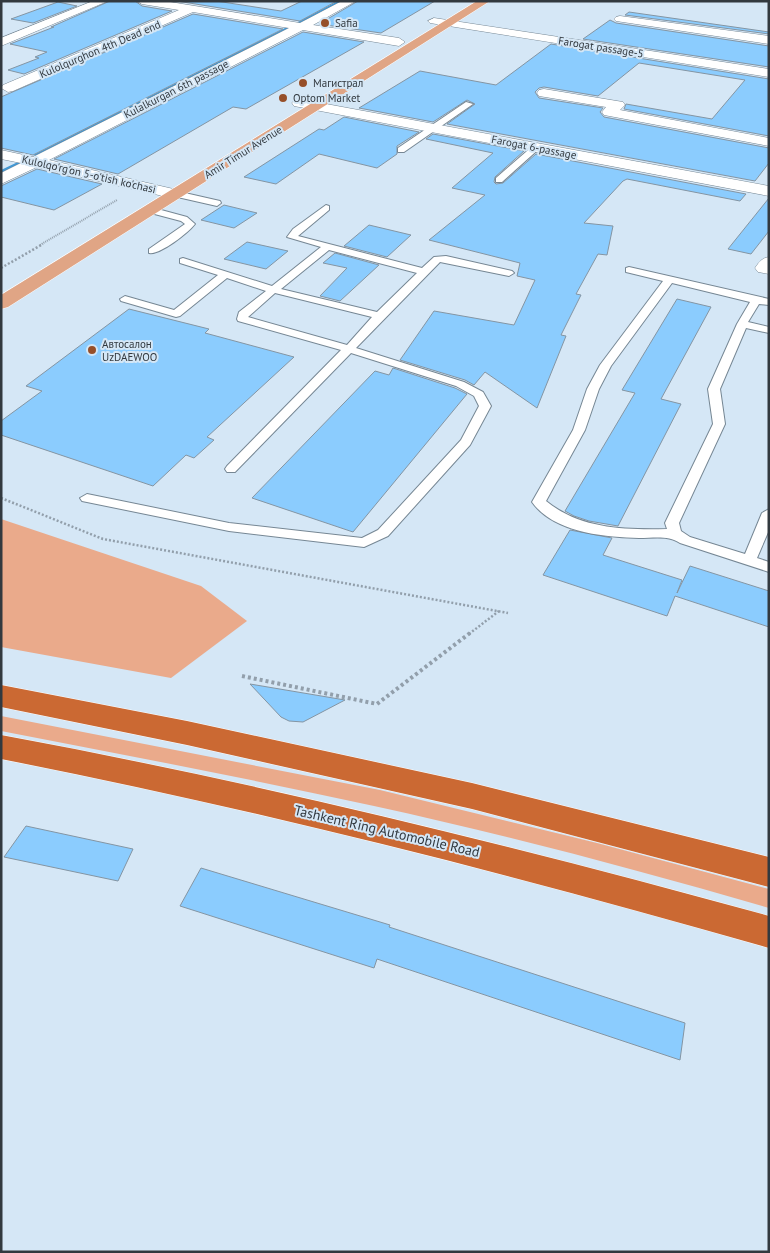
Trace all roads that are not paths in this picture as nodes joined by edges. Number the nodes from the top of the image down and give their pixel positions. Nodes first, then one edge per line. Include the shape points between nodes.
1 (103, 1) edge
2 (142, 1) edge
3 (351, 1) edge
4 (467, 1) edge
5 (485, 1) edge
6 (191, 9) junction
7 (620, 19) dead end
8 (434, 21) junction
9 (449, 24) junction
10 (300, 26) junction
11 (769, 40) edge
12 (1, 42) edge
13 (399, 42) junction
14 (769, 74) edge
15 (8, 88) dead end
16 (544, 92) dead end
17 (299, 103) junction
18 (469, 104) dead end
19 (317, 106) junction
20 (432, 128) junction
21 (769, 142) edge
22 (538, 147) junction
23 (401, 150) dead end
24 (1, 154) edge
25 (35, 161) junction
26 (1, 179) edge
27 (500, 180) dead end
28 (769, 191) edge
29 (176, 194) junction
30 (147, 196) junction
31 (217, 203) dead end
32 (326, 208) dead end
33 (327, 247) junction
34 (152, 251) dead end
35 (183, 261) dead end
36 (629, 270) dead end
37 (424, 272) junction
38 (509, 273) dead end
39 (226, 274) junction
40 (669, 280) junction
41 (274, 290) junction
42 (125, 300) dead end
43 (762, 301) edge
44 (1, 303) edge
45 (379, 316) junction
46 (742, 324) junction
47 (769, 330) edge
48 (348, 349) junction
49 (231, 469) dead end
50 (87, 498) dead end
51 (769, 512) edge
52 (675, 533) junction
53 (749, 561) junction
54 (769, 567) edge
55 (1, 696) edge
56 (1, 747) edge
57 (769, 872) edge
58 (769, 932) edge

1 - 12 street
2 - 6 street
3 - 10 street, Kulalkurgan 6th passage
4 - 8 main road, Amir Timur Avenue
5 - 9 main road, Amir Timur Avenue
6 - 10 street
6 - 15 street, Kulolqurghon 4th Dead end
7 - 11 street
8 - 9 street, Farogat passage-5
8 - 13 main road, Amir Timur Avenue
9 - 14 street, Farogat passage-5
9 - 19 main road, Amir Timur Avenue
10 - 13 street
10 - 25 street, Kulalkurgan 6th passage
13 - 17 main road, Amir Timur Avenue
16 - 21 street via 618,105 609,112
17 - 19 street, Farogat 6-passage
17 - 30 main road, Amir Timur Avenue
18 - 20 lane
19 - 20 street, Farogat 6-passage
19 - 29 main road, Amir Timur Avenue
20 - 22 street, Farogat 6-passage
20 - 23 lane
22 - 27 lane
22 - 28 street, Farogat 6-passage
24 - 25 street, Kulolqo'rg'on 5-o'tish ko'chasi
25 - 26 street, Kulalkurgan 6th passage
25 - 30 street, Kulolqo'rg'on 5-o'tish ko'chasi
29 - 30 main road, Amir Timur Avenue
29 - 31 lane
30 - 34 lane via 190,224
30 - 44 main road, Amir Timur Avenue
32 - 33 lane via 292,237
33 - 37 lane
33 - 41 lane
35 - 39 lane
36 - 40 lane
37 - 38 lane via 438,259 446,259
37 - 45 lane
39 - 41 lane
39 - 42 lane via 176,314
40 - 43 lane
40 - 52 lane via 606,365 593,389 579,430 539,502 548,512 601,530
41 - 45 lane
41 - 48 lane via 243,314 242,319
43 - 46 lane
45 - 48 lane
46 - 47 lane
46 - 52 lane via 714,389 719,424 672,523
48 - 49 lane
48 - 50 lane via 460,384 479,394 485,406 466,442 382,532 364,543 229,527
51 - 53 lane
52 - 53 lane via 685,540
53 - 54 lane
55 - 57 highway via 462,793
56 - 58 highway, Tashkent Ring Automobile Road via 169,781 459,848

